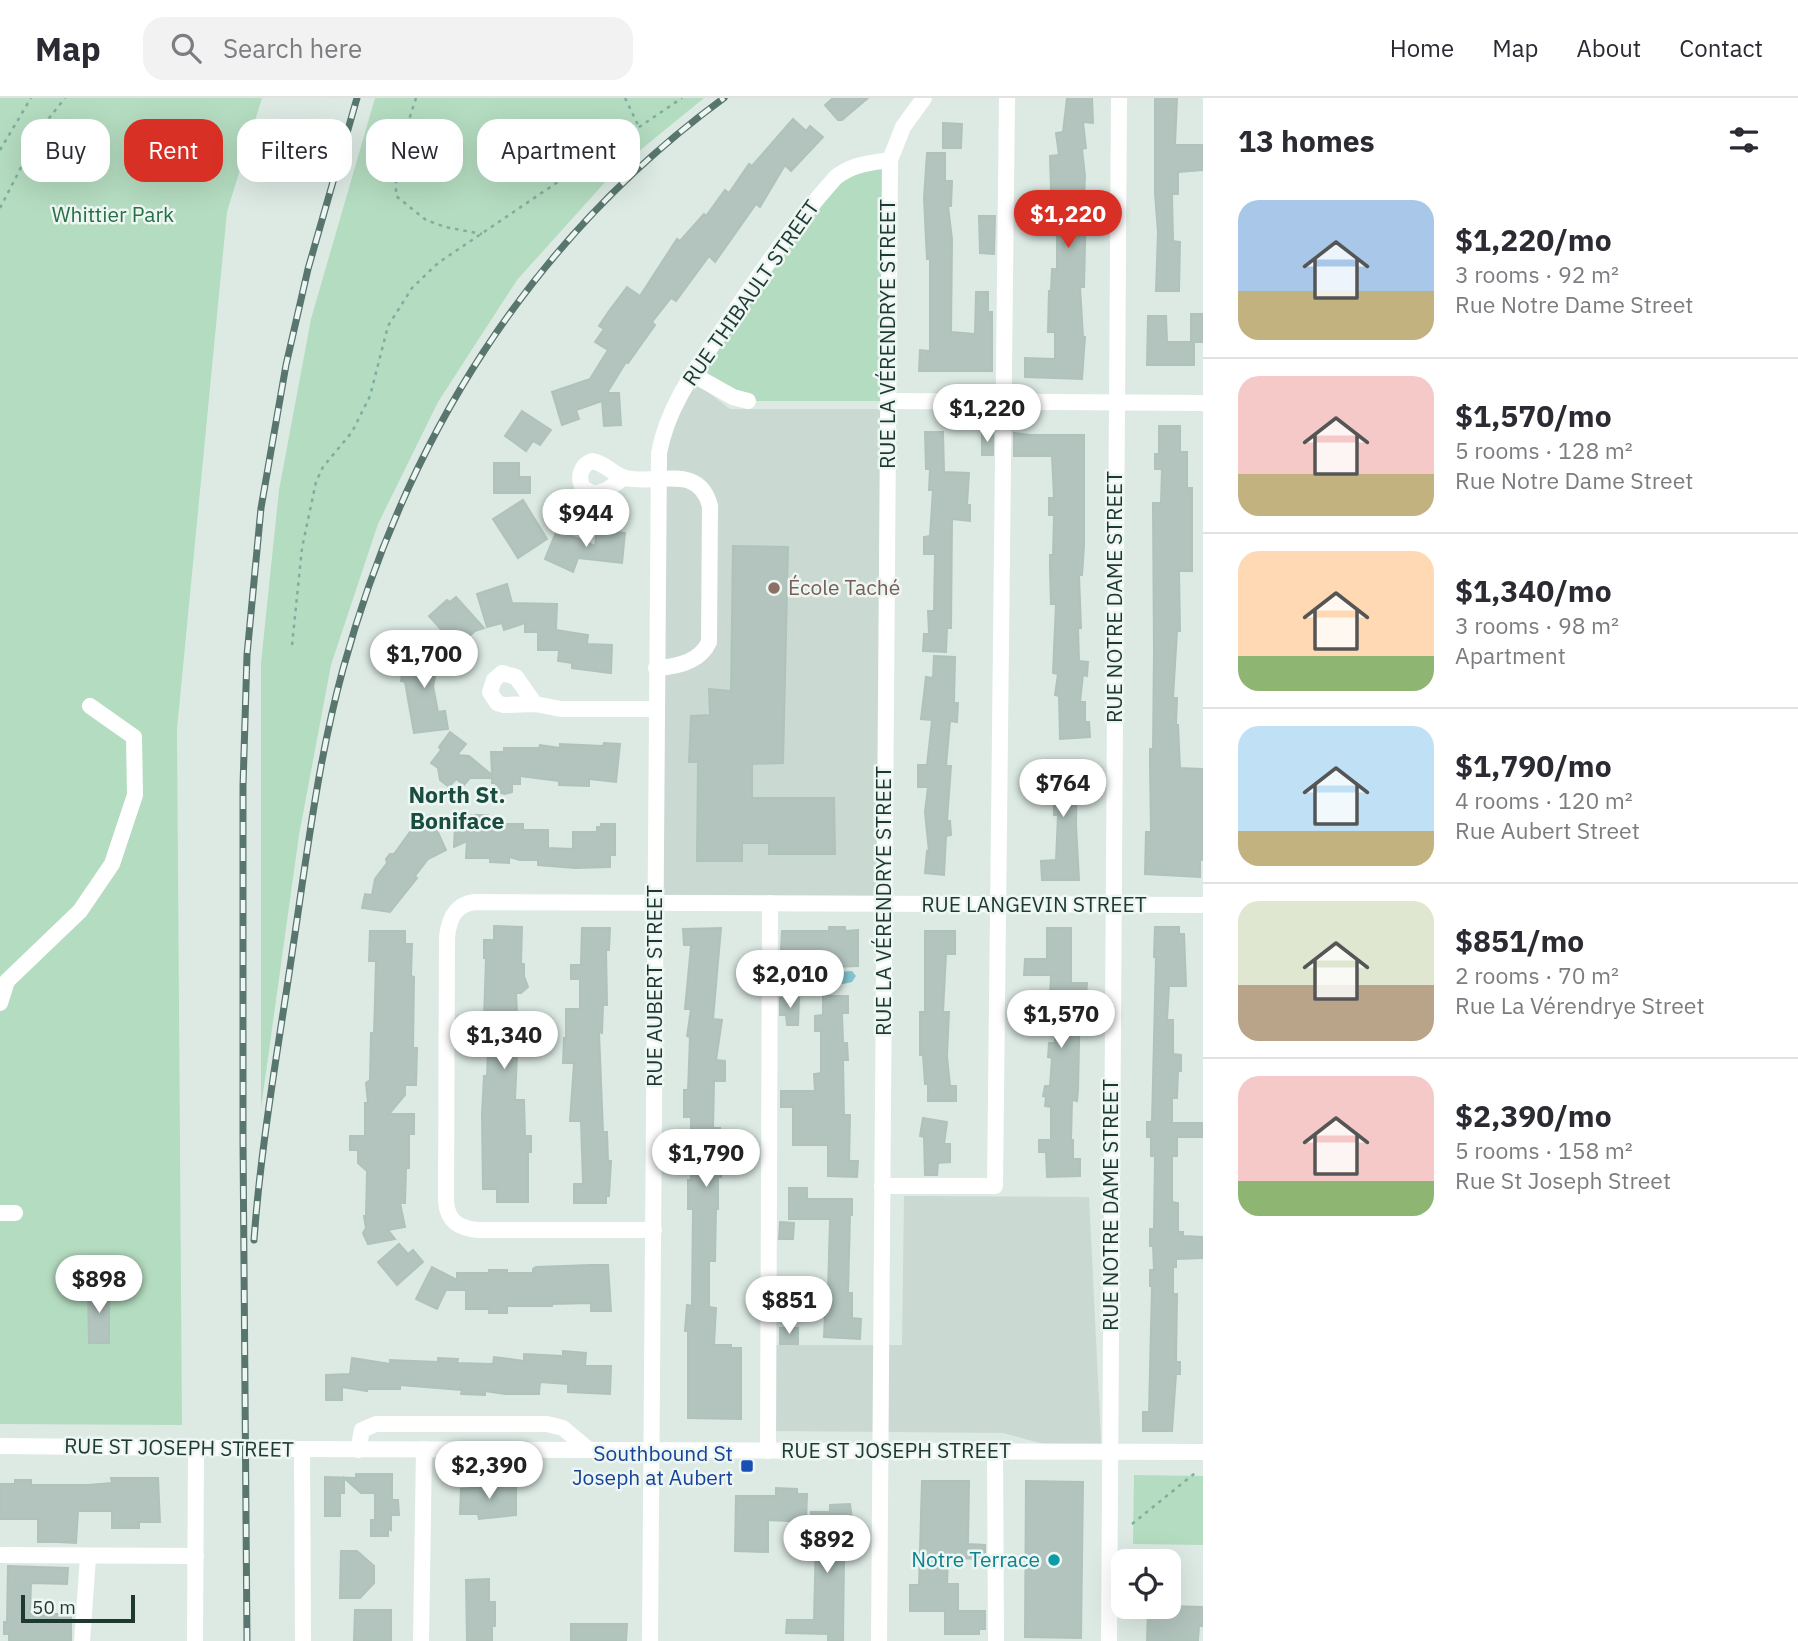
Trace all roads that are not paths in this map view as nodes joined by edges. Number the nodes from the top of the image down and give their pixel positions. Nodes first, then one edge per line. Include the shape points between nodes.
1 (924, 98) edge
2 (1007, 98) edge
3 (1119, 98) edge
4 (890, 160) junction
5 (692, 374) junction
6 (748, 401) dead end
7 (889, 401) junction
8 (1002, 402) junction
9 (1117, 403) junction
10 (1203, 403) edge
11 (669, 416) joint
12 (623, 478) dead end
13 (657, 479) junction
14 (656, 668) junction
15 (535, 704) dead end
16 (90, 706) dead end
17 (656, 709) junction
18 (769, 902) junction
19 (655, 903) junction
20 (884, 904) junction
21 (999, 905) junction
22 (1113, 905) junction
23 (1203, 905) edge
24 (0, 1003) edge
25 (882, 1186) junction
26 (654, 1230) junction
27 (0, 1446) edge
28 (196, 1448) junction
29 (424, 1449) junction
30 (302, 1450) junction
31 (358, 1450) junction
32 (589, 1450) junction
33 (652, 1451) junction
34 (768, 1451) junction
35 (881, 1451) junction
36 (995, 1452) junction
37 (1110, 1452) junction
38 (1203, 1452) edge
39 (0, 1555) edge
40 (196, 1556) junction
41 (88, 1557) junction
42 (82, 1641) edge
43 (195, 1641) edge
44 (303, 1641) edge
45 (421, 1641) edge
46 (650, 1641) edge
47 (879, 1641) edge
48 (996, 1641) edge
49 (1109, 1641) edge

1 - 4 street via 903,127
2 - 8 street
3 - 9 street, RUE NOTRE DAME STREET
4 - 5 street, RUE THIBAULT STREET via 853,166 836,177 788,233
4 - 7 street, RUE LA VÉRENDRYE STREET
5 - 6 street
5 - 11 street, RUE THIBAULT STREET
7 - 8 street
7 - 20 street, RUE LA VÉRENDRYE STREET
8 - 9 street
8 - 21 street
9 - 10 street
9 - 22 street, RUE NOTRE DAME STREET
11 - 13 street, RUE AUBERT STREET
12 - 13 street
13 - 14 street, RUE AUBERT STREET
13 - 14 street via 700,485 710,506 710,546 706,648 679,666
14 - 17 street, RUE AUBERT STREET
15 - 17 street via 561,709
16 - 24 street via 134,737 135,795 112,864 80,911 7,981
17 - 19 street, RUE AUBERT STREET
18 - 19 street, RUE LANGEVIN STREET
18 - 20 street, RUE LANGEVIN STREET
18 - 34 street
19 - 26 street, RUE AUBERT STREET
19 - 26 street, RUE LANGEVIN STREET via 475,902 455,910 447,937 446,1188 450,1217 468,1229
20 - 21 street, RUE LANGEVIN STREET
20 - 25 street, RUE LA VÉRENDRYE STREET
21 - 22 street, RUE LANGEVIN STREET
21 - 25 street via 995,1186
22 - 23 street, RUE LANGEVIN STREET
22 - 37 street, RUE NOTRE DAME STREET
25 - 35 street, RUE LA VÉRENDRYE STREET
26 - 33 street, RUE AUBERT STREET
27 - 28 street, RUE ST JOSEPH STREET
28 - 30 street, RUE ST JOSEPH STREET
28 - 40 street
29 - 31 street, RUE ST JOSEPH STREET
29 - 32 street, RUE ST JOSEPH STREET
29 - 45 street
30 - 31 street, RUE ST JOSEPH STREET
30 - 44 street
31 - 32 street via 362,1430 376,1423 547,1424 563,1427
32 - 33 street, RUE ST JOSEPH STREET
33 - 34 street, RUE ST JOSEPH STREET
33 - 46 street, RUE AUBERT STREET
34 - 35 street, RUE ST JOSEPH STREET
35 - 36 street, RUE ST JOSEPH STREET
35 - 47 street, RUE LA VÉRENDRYE STREET
36 - 37 street, RUE ST JOSEPH STREET
36 - 48 street
37 - 38 street, RUE ST JOSEPH STREET
37 - 49 street, RUE NOTRE DAME STREET
39 - 41 street
40 - 41 street
40 - 43 street
41 - 42 street

